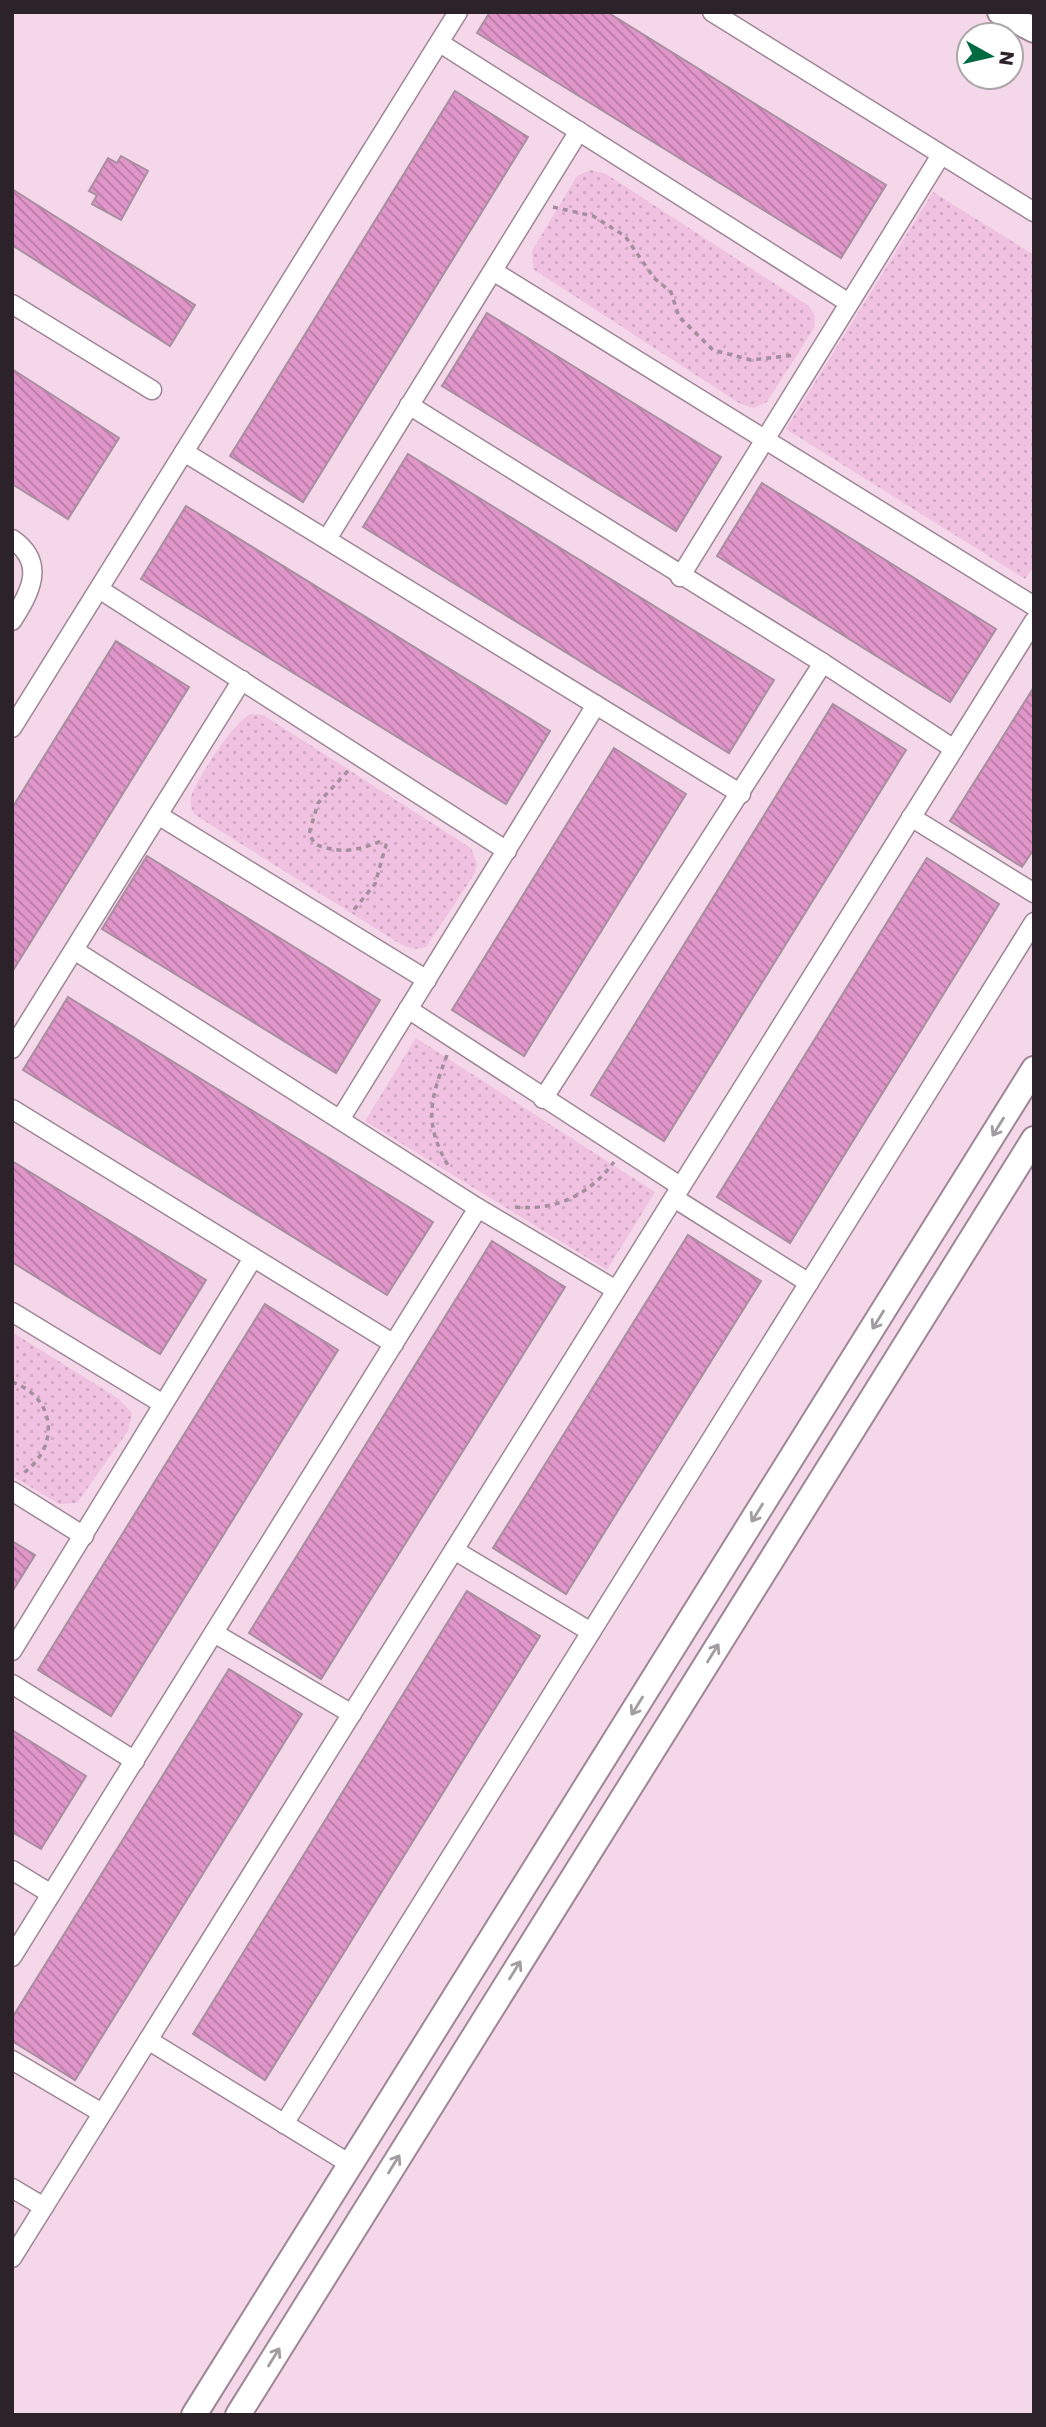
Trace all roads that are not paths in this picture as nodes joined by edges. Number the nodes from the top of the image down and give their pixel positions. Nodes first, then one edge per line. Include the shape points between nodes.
1 (458, 12) edge
2 (712, 12) edge
3 (1000, 12) edge
4 (1034, 30) edge
5 (440, 43) junction
6 (579, 131) junction
7 (941, 155) junction
8 (1034, 212) edge
9 (493, 271) junction
10 (849, 303) junction
11 (12, 304) edge
12 (152, 390) dead end
13 (409, 405) junction
14 (765, 439) junction
15 (184, 452) junction
16 (12, 539) edge
17 (327, 539) junction
18 (680, 577) junction
19 (99, 589) junction
20 (1034, 606) edge
21 (12, 621) edge
22 (1034, 621) edge
23 (823, 663) junction
24 (242, 680) junction
25 (596, 705) junction
26 (12, 727) edge
27 (954, 749) junction
28 (741, 794) junction
29 (158, 815) junction
30 (911, 817) junction
31 (506, 850) junction
32 (1034, 893) edge
33 (1034, 922) edge
34 (74, 950) junction
35 (427, 980) junction
36 (408, 1009) junction
37 (12, 1049) edge
38 (1034, 1069) edge
39 (543, 1099) junction
40 (12, 1109) edge
41 (341, 1118) junction
42 (1034, 1139) edge
43 (677, 1192) junction
44 (471, 1204) junction
45 (253, 1258) junction
46 (809, 1283) junction
47 (616, 1290) junction
48 (12, 1312) edge
49 (394, 1344) junction
50 (163, 1405) junction
51 (12, 1491) edge
52 (84, 1536) junction
53 (454, 1549) junction
54 (591, 1632) junction
55 (214, 1633) junction
56 (12, 1651) edge
57 (12, 1684) edge
58 (352, 1714) junction
59 (135, 1761) junction
60 (558, 1833) junction
61 (588, 1853) junction
62 (12, 1870) edge
63 (51, 1894) junction
64 (12, 1957) edge
65 (148, 2040) junction
66 (12, 2060) edge
67 (102, 2113) junction
68 (284, 2124) junction
69 (350, 2164) junction
70 (12, 2188) edge
71 (44, 2207) junction
72 (12, 2258) edge
73 (194, 2415) edge
74 (238, 2415) edge

1 - 5 street
2 - 7 street
3 - 4 street
5 - 6 street
5 - 15 street
6 - 9 street
6 - 10 street
7 - 8 street
7 - 10 street
9 - 13 street
9 - 14 street
10 - 14 street
11 - 12 street
13 - 17 street
13 - 18 street
14 - 18 street
14 - 20 street
15 - 17 street
15 - 19 street
16 - 21 street via 31,561 34,581
17 - 25 street
18 - 23 street
19 - 24 street
19 - 26 street
22 - 27 street
23 - 27 street
23 - 28 street
24 - 29 street
24 - 31 street
25 - 28 street
25 - 31 street
27 - 30 street
28 - 39 street
29 - 34 street
29 - 35 street
30 - 32 street
30 - 43 street
31 - 35 street
33 - 46 street
34 - 37 street
34 - 41 street
35 - 36 street
36 - 39 street
36 - 41 street
38 -> 60 street
39 - 43 street
40 - 45 street
41 - 44 street
61 -> 42 street
43 - 46 street
43 - 47 street
44 - 47 street
44 - 49 street
45 - 49 street
45 - 50 street
46 - 54 street
47 - 53 street
48 - 50 street
49 - 55 street
50 - 52 street
51 - 52 street
52 - 56 street
53 - 54 street
53 - 58 street
54 - 68 street
55 - 58 street
55 - 59 street
57 - 59 street
58 - 65 street
59 - 63 street
60 - 61 street
60 - 69 street
74 -> 61 street
62 - 63 street
63 - 64 street
65 - 67 street
65 - 68 street
66 - 67 street
67 - 71 street
68 - 69 street
69 - 73 street
70 - 71 street
71 - 72 street

